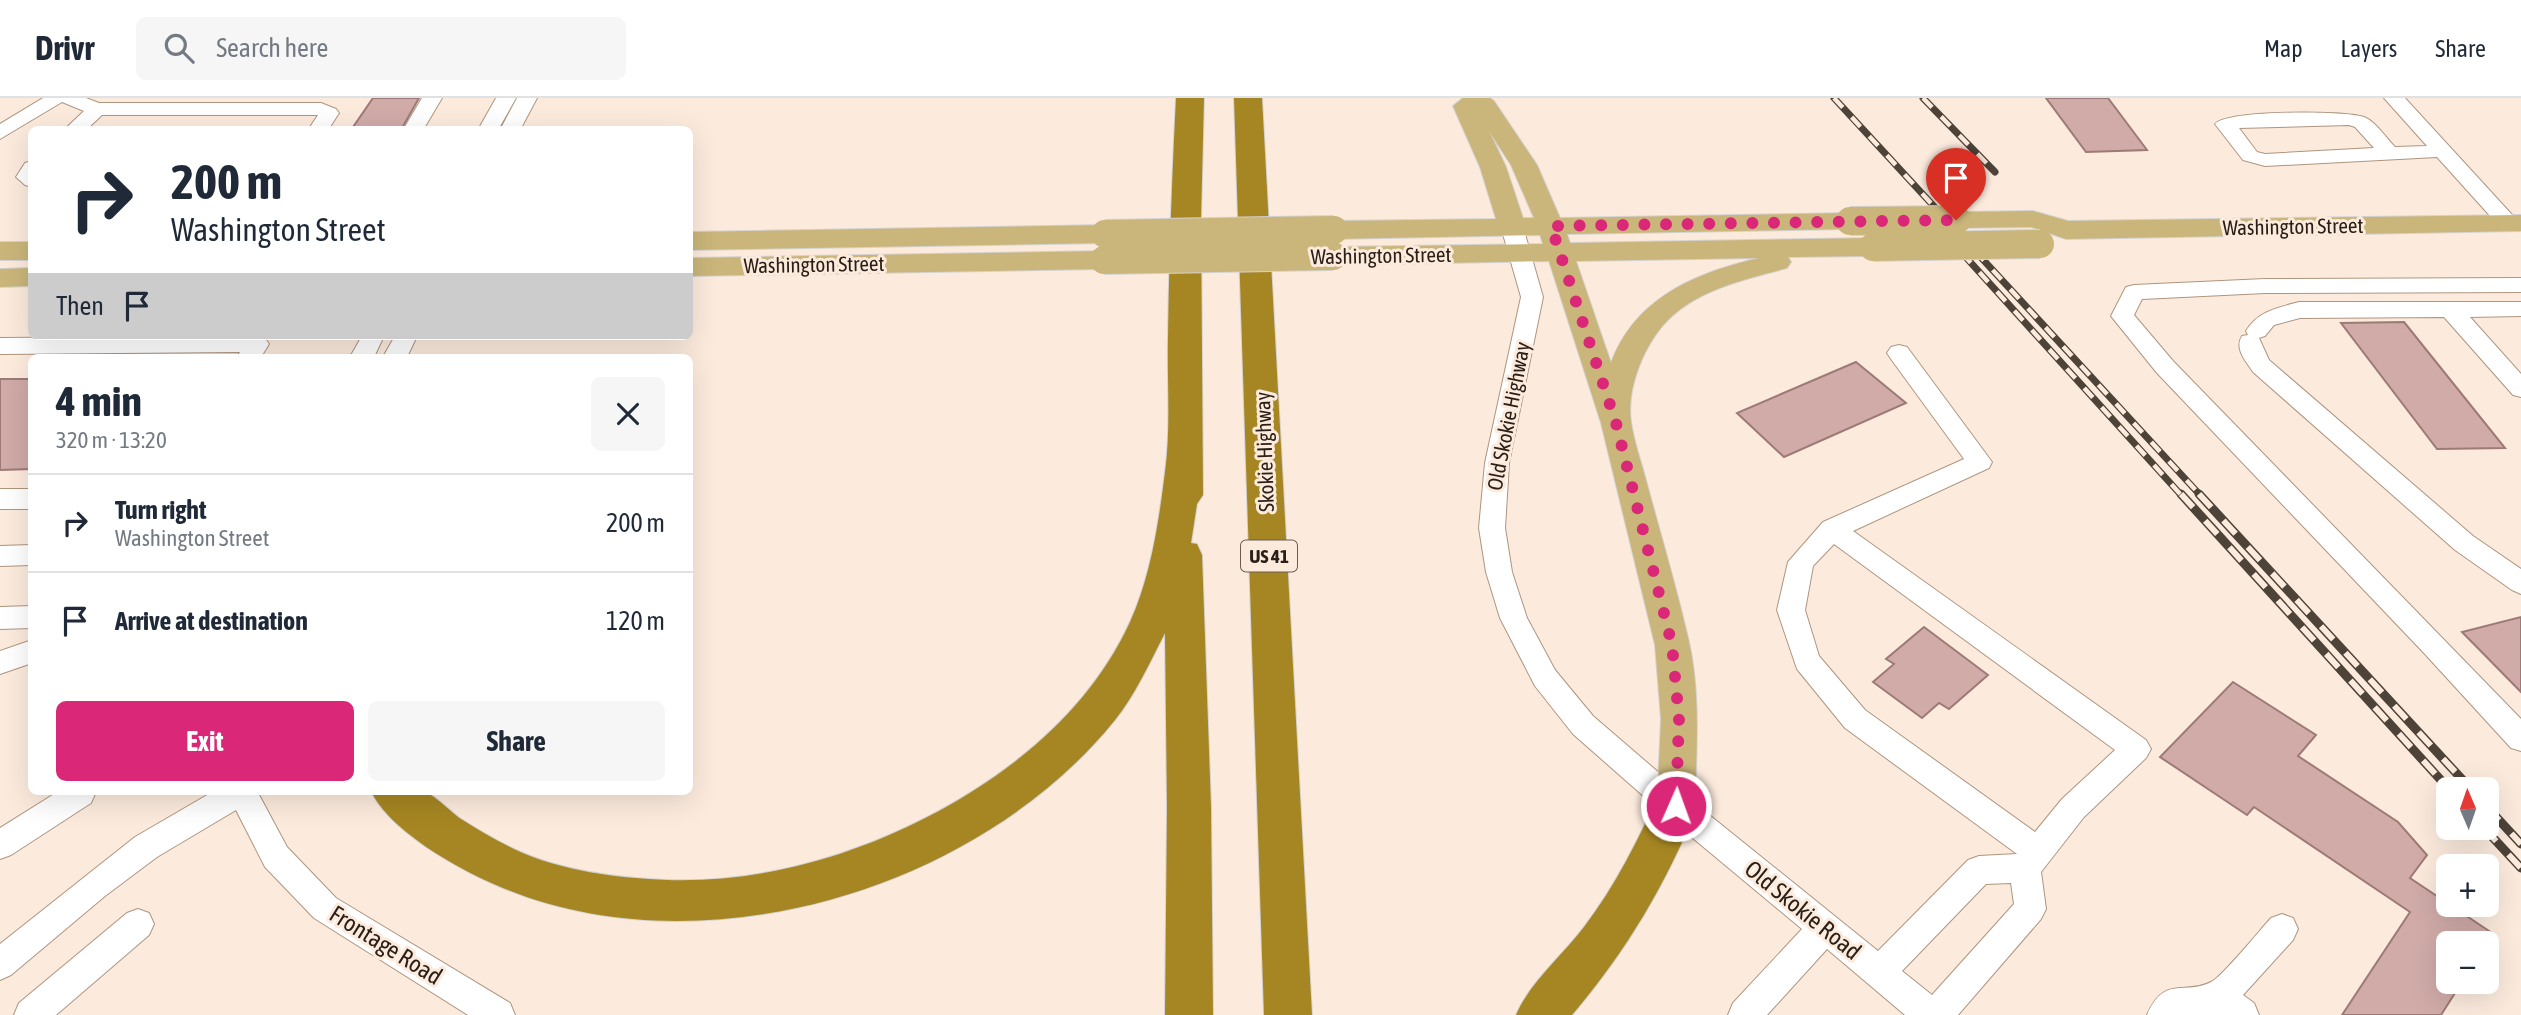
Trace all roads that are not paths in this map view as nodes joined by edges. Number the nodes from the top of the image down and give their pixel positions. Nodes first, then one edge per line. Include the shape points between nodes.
1 (56, 98) edge
2 (68, 98) edge
3 (432, 98) edge
4 (527, 98) edge
5 (1172, 98) edge
6 (1191, 98) edge
7 (1248, 98) edge
8 (1466, 98) edge
9 (1475, 98) edge
10 (2394, 98) edge
11 (505, 100) edge
12 (97, 109) junction
13 (78, 126) edge
14 (321, 126) edge
15 (415, 126) edge
16 (490, 126) edge
17 (512, 126) edge
18 (0, 134) edge
19 (2442, 151) junction
20 (2390, 154) junction
21 (1185, 219) junction
22 (2515, 223) edge
23 (2066, 230) junction
24 (1555, 239) junction
25 (1516, 240) junction
26 (693, 241) edge
27 (1105, 247) junction
28 (1833, 247) junction
29 (0, 251) edge
30 (28, 251) edge
31 (693, 267) edge
32 (28, 277) edge
33 (0, 278) edge
34 (2521, 285) edge
35 (2450, 309) junction
36 (2521, 309) edge
37 (0, 346) edge
38 (1899, 353) dead end
39 (251, 354) edge
40 (2521, 389) edge
41 (1616, 423) junction
42 (1184, 469) junction
43 (0, 499) edge
44 (28, 499) edge
45 (1832, 529) junction
46 (28, 555) edge
47 (0, 556) edge
48 (2521, 583) edge
49 (28, 617) edge
50 (0, 618) edge
51 (28, 653) edge
52 (0, 663) edge
53 (2521, 738) edge
54 (78, 795) edge
55 (235, 795) edge
56 (244, 795) edge
57 (397, 795) edge
58 (1676, 806) junction
59 (0, 845) edge
60 (2032, 860) junction
61 (138, 924) dead end
62 (1825, 928) junction
63 (2282, 929) dead end
64 (0, 964) edge
65 (1879, 972) junction
66 (2231, 1006) edge
67 (31, 1015) edge
68 (498, 1015) edge
69 (1189, 1015) edge
70 (1288, 1015) edge
71 (1540, 1015) edge
72 (1745, 1015) edge
73 (1931, 1015) edge
74 (1936, 1015) edge
75 (2164, 1015) edge

1 - 18 street
2 - 12 street
3 - 15 street
4 - 17 street
5 - 21 highway
6 - 21 highway
7 - 70 highway, Skokie Highway / US 41
8 - 25 main road, Old Skokie Highway via 1465,107 1493,167
9 - 24 main road via 1524,165
10 - 19 street
11 - 16 street
12 - 13 street
12 - 14 street via 321,109 329,113
19 - 20 street
19 - 22 street
20 - 20 street via 2265,160 2250,156 2225,124 2351,119 2362,123
21 - 42 highway
22 - 23 main road, Washington Street
23 - 24 main road, Washington Street, bridge via 2033,219 1850,221
23 - 28 main road, Washington Street, bridge via 2055,244
24 - 25 main road, Washington Street
24 - 28 main road, Washington Street
24 - 41 main road
25 - 27 main road, Washington Street, bridge
25 - 58 street, Old Skokie Highway via 1532,297 1492,495 1499,572 1514,618 1545,678 1583,724
26 - 27 main road, Washington Street
27 - 31 main road, Washington Street
28 - 41 main road via 1725,275 1670,301 1630,351
29 - 30 main road
32 - 33 main road
34 - 53 street via 2265,286 2134,292 2122,316 2165,367
35 - 36 street
35 - 40 street
35 - 48 street via 2299,310 2266,320 2253,336 2251,351 2261,366 2465,543
37 - 39 street via 257,344
38 - 45 street via 1980,462
41 - 58 main road via 1672,645 1679,719
42 - 57 highway via 1170,560 1149,624 1108,698 1059,752 997,802 891,859 791,890 672,902 622,899 540,881 466,848
42 - 69 highway
43 - 44 street
45 - 60 street via 1801,562 1791,610 1807,661 1855,719
45 - 60 street via 2136,749 2073,808
46 - 47 street
49 - 50 street
51 - 52 street
54 - 59 street
55 - 64 street via 146,847
56 - 68 street, Frontage Road via 276,857 325,908
58 - 62 street, Old Skokie Road
58 - 71 highway via 1653,861 1620,915 1579,973
60 - 65 street via 1979,870
60 - 74 street via 2030,909
61 - 67 street
62 - 65 street, Old Skokie Road
62 - 72 street
63 - 66 street
65 - 73 street, Old Skokie Road
66 - 75 street via 2173,1005

